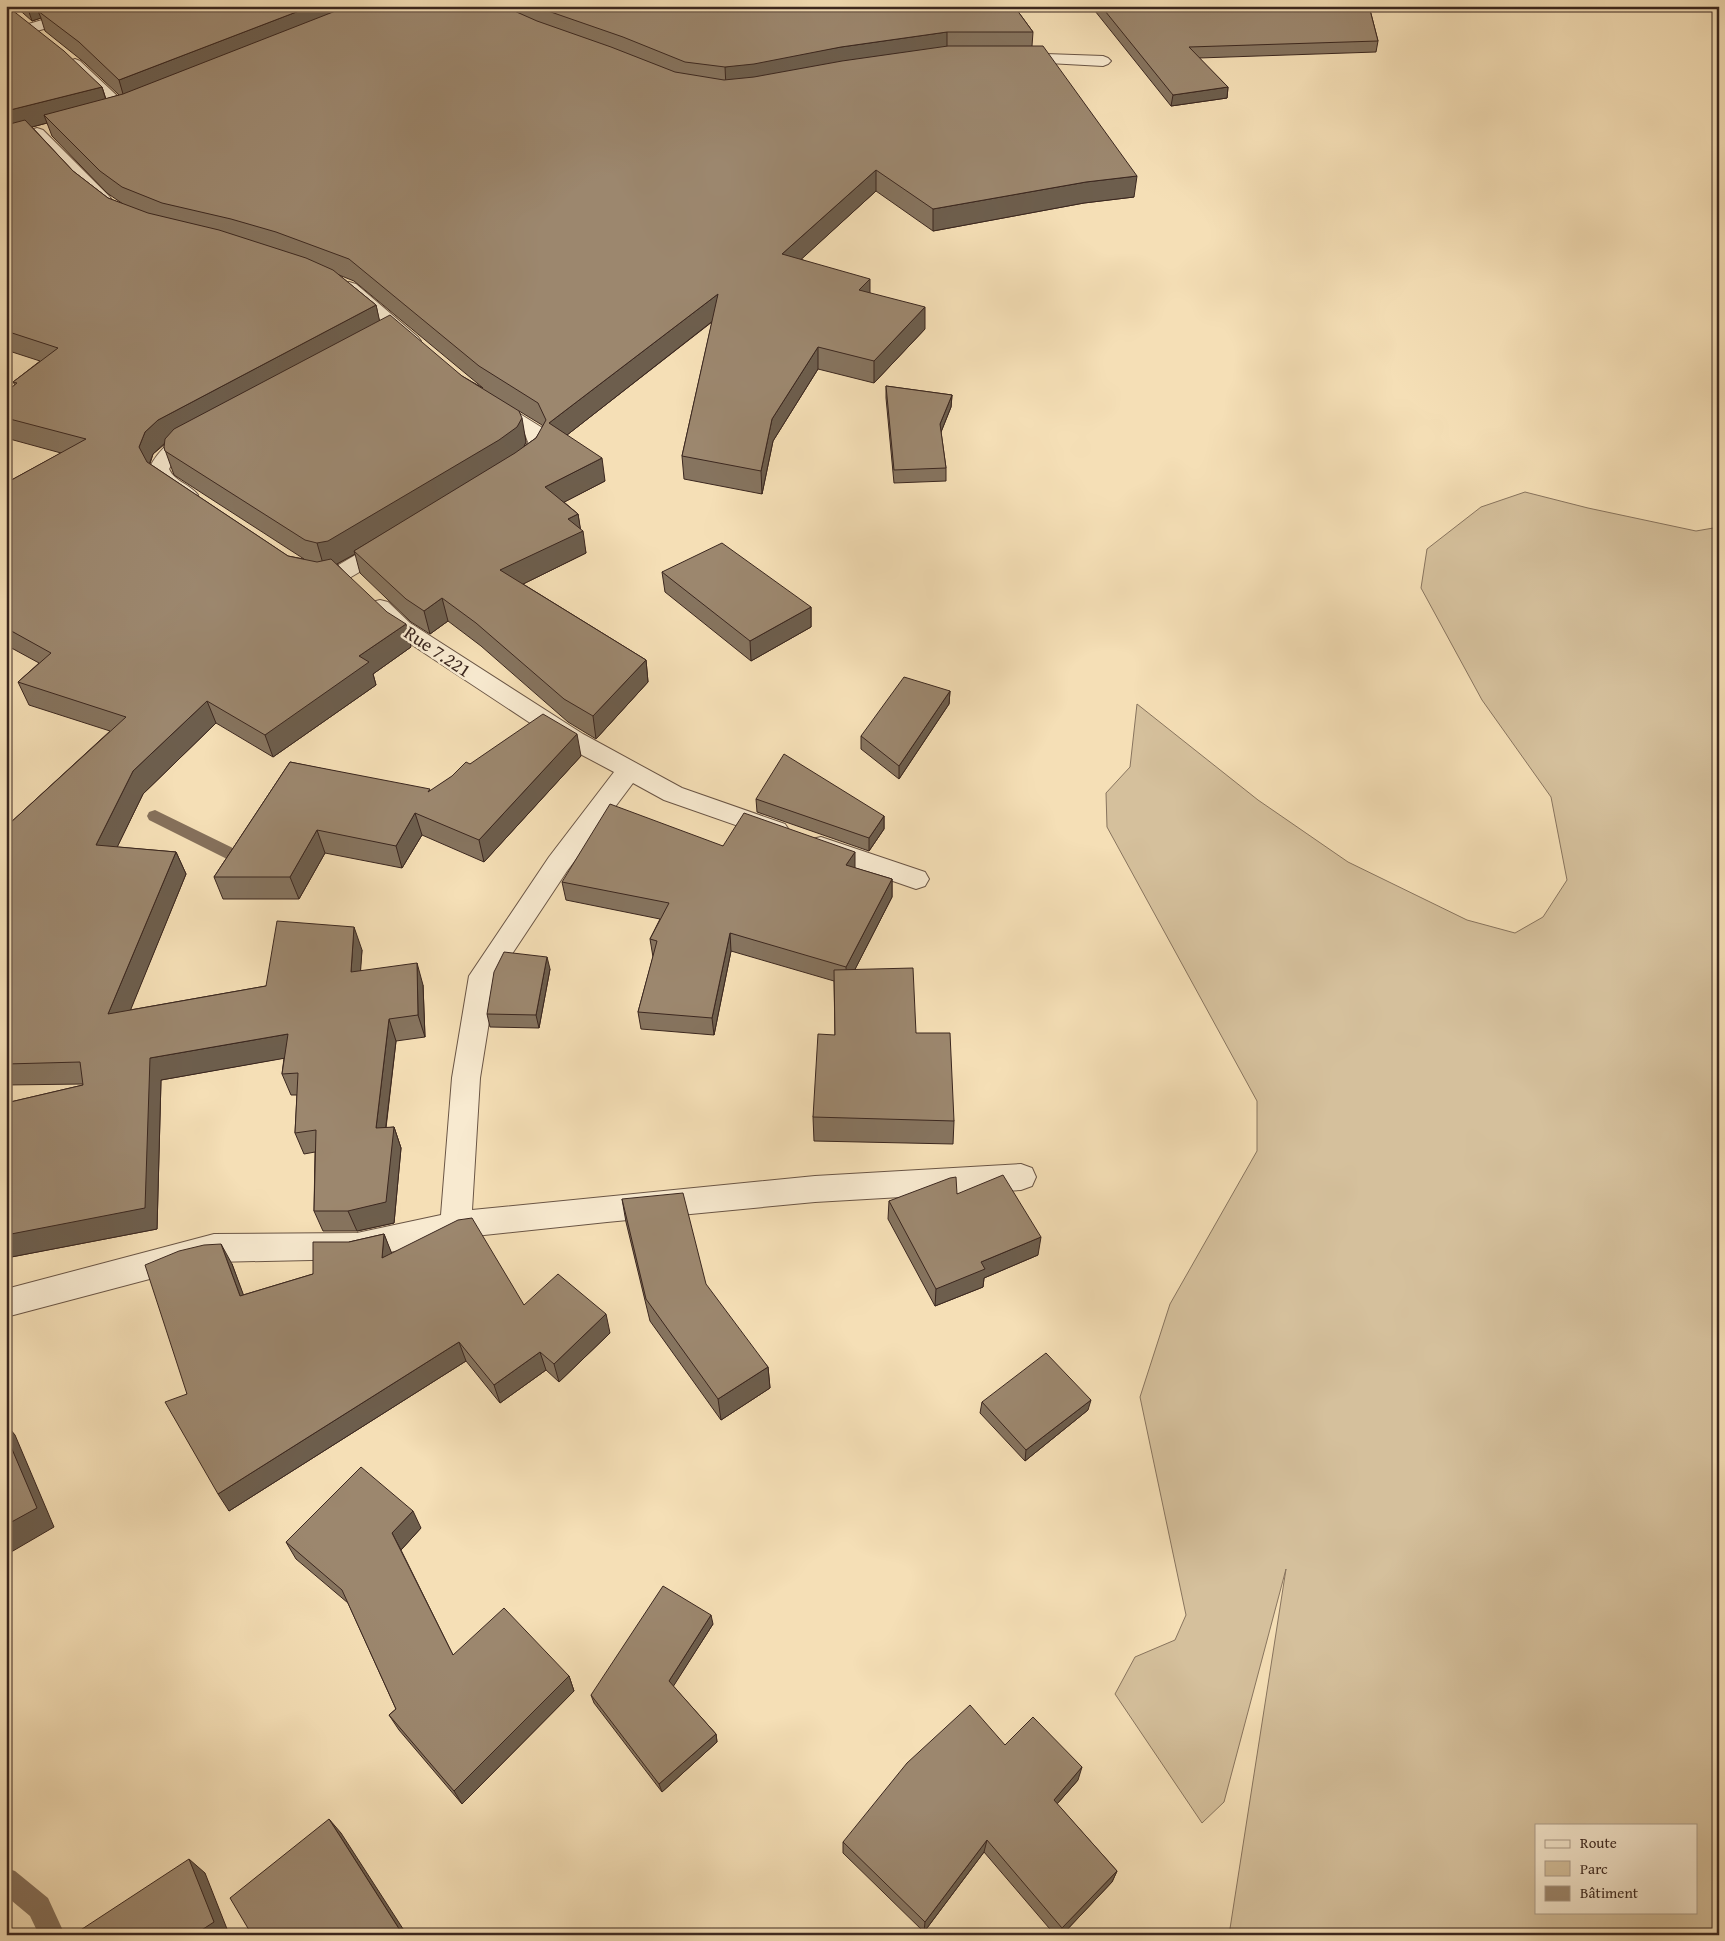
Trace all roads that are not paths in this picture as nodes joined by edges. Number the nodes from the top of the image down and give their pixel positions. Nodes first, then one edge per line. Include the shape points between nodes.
1 (107, 6) edge
2 (48, 42) edge
3 (63, 55) edge
4 (1006, 58) edge
5 (1102, 61) dead end
6 (140, 104) edge
7 (123, 110) junction
8 (105, 115) edge
9 (37, 133) edge
10 (118, 211) edge
11 (331, 279) edge
12 (426, 354) edge
13 (475, 394) edge
14 (217, 425) edge
15 (503, 475) edge
16 (205, 507) edge
17 (402, 537) edge
18 (629, 770) junction
19 (916, 879) dead end
20 (1021, 1177) dead end
21 (456, 1225) junction
22 (6, 1303) edge

1 - 2 street via 24,23
3 - 7 street
4 - 5 street
6 - 7 street
7 - 8 street
9 - 10 street via 105,203
11 - 12 street via 346,286 387,332
13 - 15 street via 534,431 538,442 532,455
14 - 16 street via 174,448 162,459 159,469 163,480
17 - 18 street, Rue 7.221 via 346,581 402,628 574,740
18 - 19 street, Rue 7.221 via 673,794
18 - 21 street via 558,864 483,976 466,1078
20 - 21 street via 815,1189
21 - 22 street via 357,1246 214,1248

